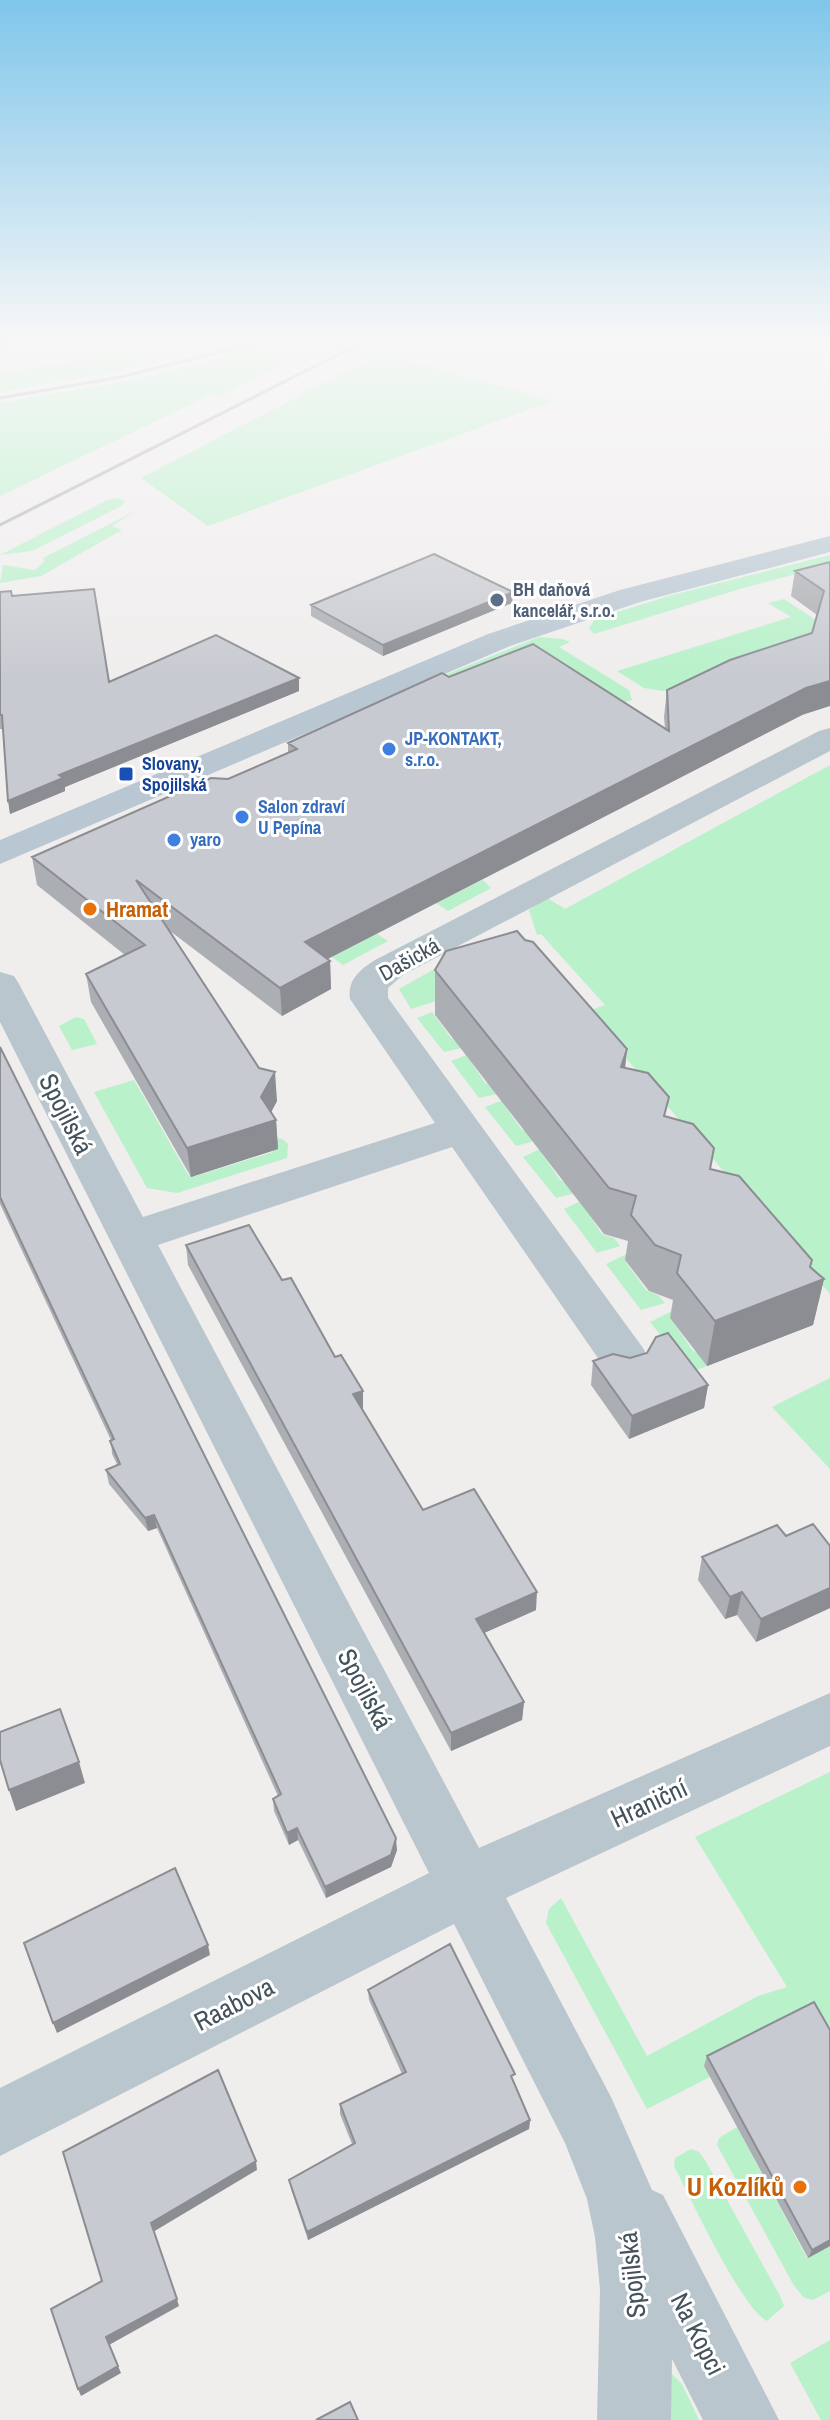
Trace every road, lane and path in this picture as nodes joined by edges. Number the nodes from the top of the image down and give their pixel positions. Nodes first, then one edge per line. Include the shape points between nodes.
1 (830, 544) edge
2 (830, 738) edge
3 (0, 853) edge
4 (0, 984) edge
5 (461, 1129) junction
6 (130, 1238) junction
7 (626, 1361) edge
8 (830, 1719) edge
9 (467, 1885) junction
10 (588, 2120) junction
11 (0, 2123) edge
12 (634, 2420) edge
13 (742, 2420) edge

1 - 3 main road via 630,596 499,640
2 - 5 street, Dašická via 369,982 369,999
4 - 6 street, Spojilská
5 - 6 street
5 - 7 street
6 - 9 street, Spojilská
8 - 9 street, Hraniční
9 - 10 street, Spojilská
9 - 11 street, Raabova
10 - 12 street, Spojilská via 624,2208 634,2255
10 - 13 street, Na Kopci

